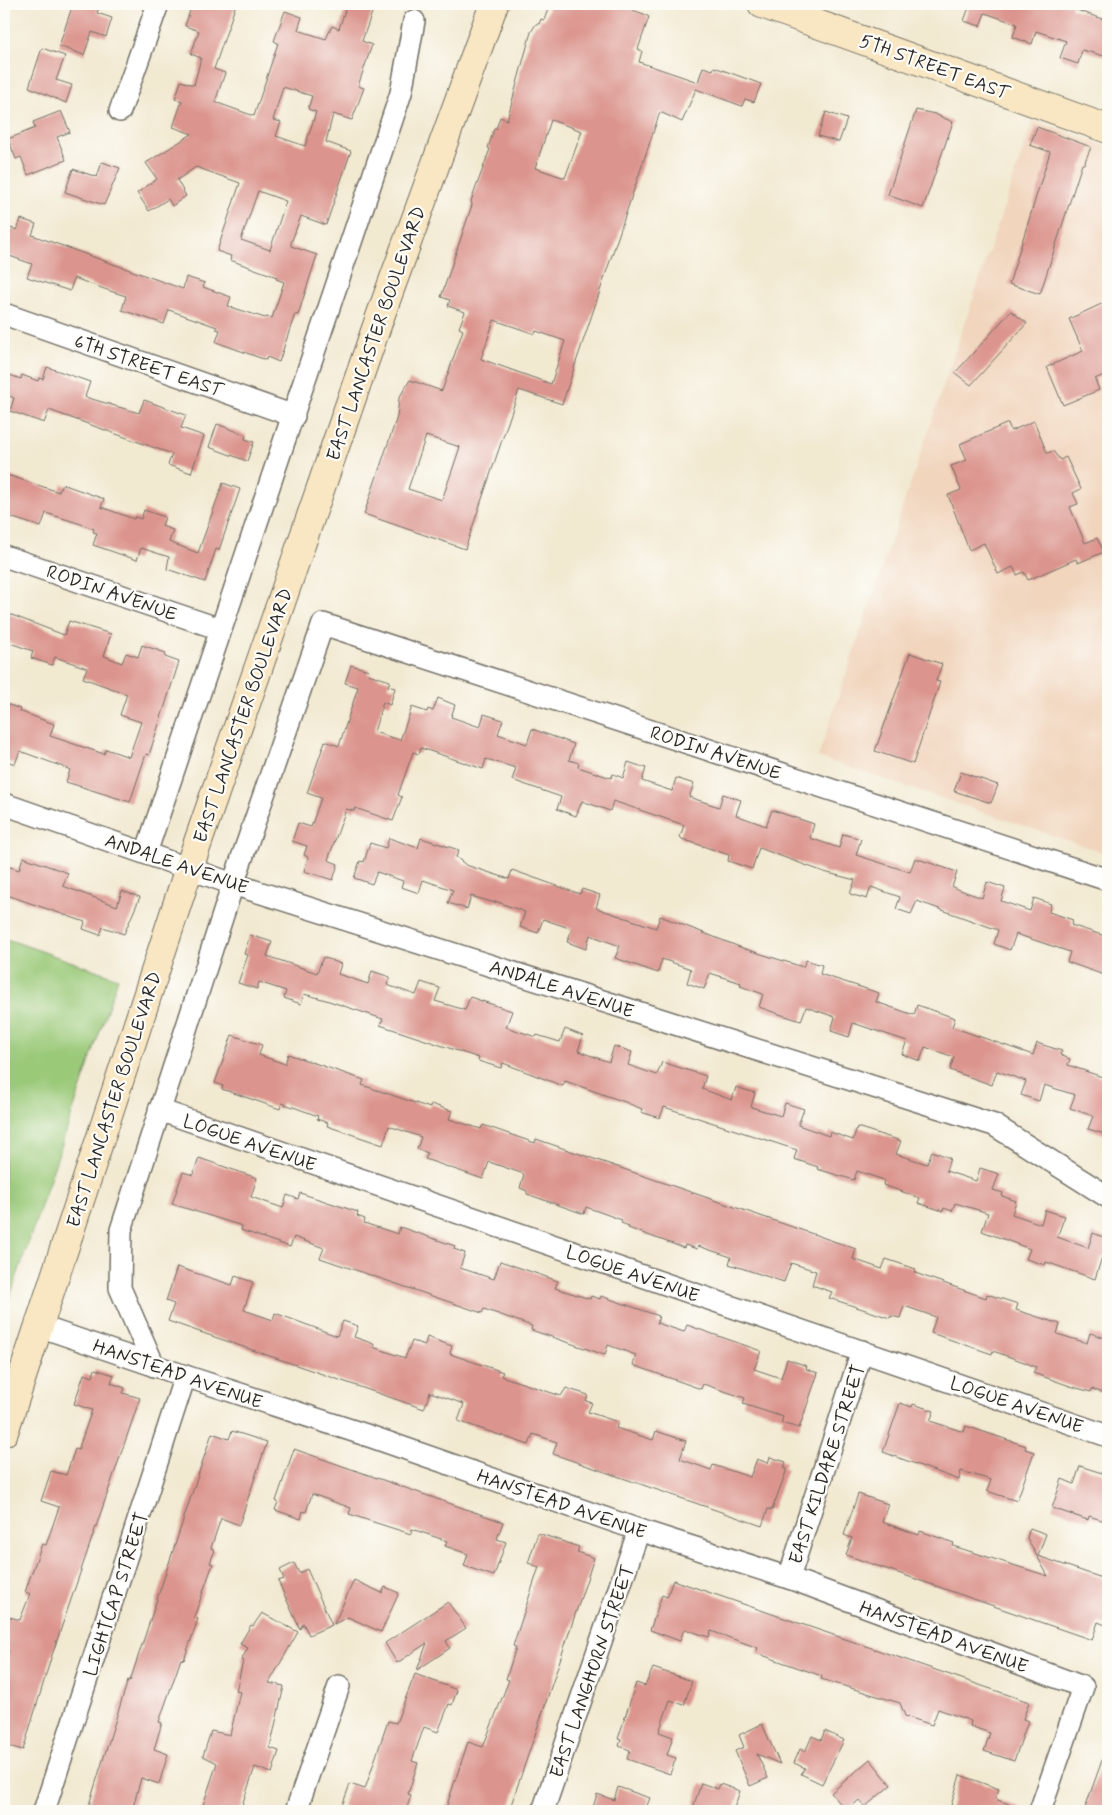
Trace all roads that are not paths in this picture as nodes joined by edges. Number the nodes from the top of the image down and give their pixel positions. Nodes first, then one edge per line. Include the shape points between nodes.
1 (158, 4) edge
2 (494, 4) edge
3 (762, 4) edge
4 (414, 21) dead end
5 (120, 111) dead end
6 (1108, 129) edge
7 (4, 314) edge
8 (294, 416) junction
9 (4, 556) edge
10 (220, 629) junction
11 (4, 804) edge
12 (146, 853) junction
13 (189, 868) junction
14 (1108, 880) edge
15 (233, 884) junction
16 (159, 1110) junction
17 (1108, 1197) edge
18 (39, 1326) junction
19 (862, 1351) junction
20 (154, 1366) junction
21 (185, 1376) junction
22 (4, 1432) edge
23 (1108, 1436) edge
24 (639, 1530) junction
25 (788, 1578) junction
26 (339, 1686) dead end
27 (44, 1811) edge
28 (296, 1811) edge
29 (543, 1811) edge
30 (1040, 1811) edge

1 - 5 street
2 - 13 main road, EAST LANCASTER BOULEVARD via 381,314
3 - 6 main road, 5TH STREET EAST
4 - 8 street via 401,93
7 - 8 street, 6TH STREET EAST
8 - 10 street
9 - 10 street, RODIN AVENUE
10 - 12 street
11 - 12 street, ANDALE AVENUE
12 - 13 street, ANDALE AVENUE
13 - 15 street, ANDALE AVENUE
13 - 18 main road, EAST LANCASTER BOULEVARD
14 - 15 street, RODIN AVENUE via 323,624
15 - 16 street
15 - 17 street, ANDALE AVENUE via 994,1125
16 - 19 street, LOGUE AVENUE
16 - 20 street via 121,1230 120,1288
18 - 20 street, HANSTEAD AVENUE
18 - 22 main road, EAST LANCASTER BOULEVARD
19 - 23 street, LOGUE AVENUE
19 - 25 street, EAST KILDARE STREET
20 - 21 street, HANSTEAD AVENUE
21 - 24 street, HANSTEAD AVENUE
21 - 27 street, LIGHTCAP STREET
24 - 25 street, HANSTEAD AVENUE
24 - 29 street, EAST LANGHORN STREET
25 - 30 street, HANSTEAD AVENUE via 1083,1687
26 - 28 street

